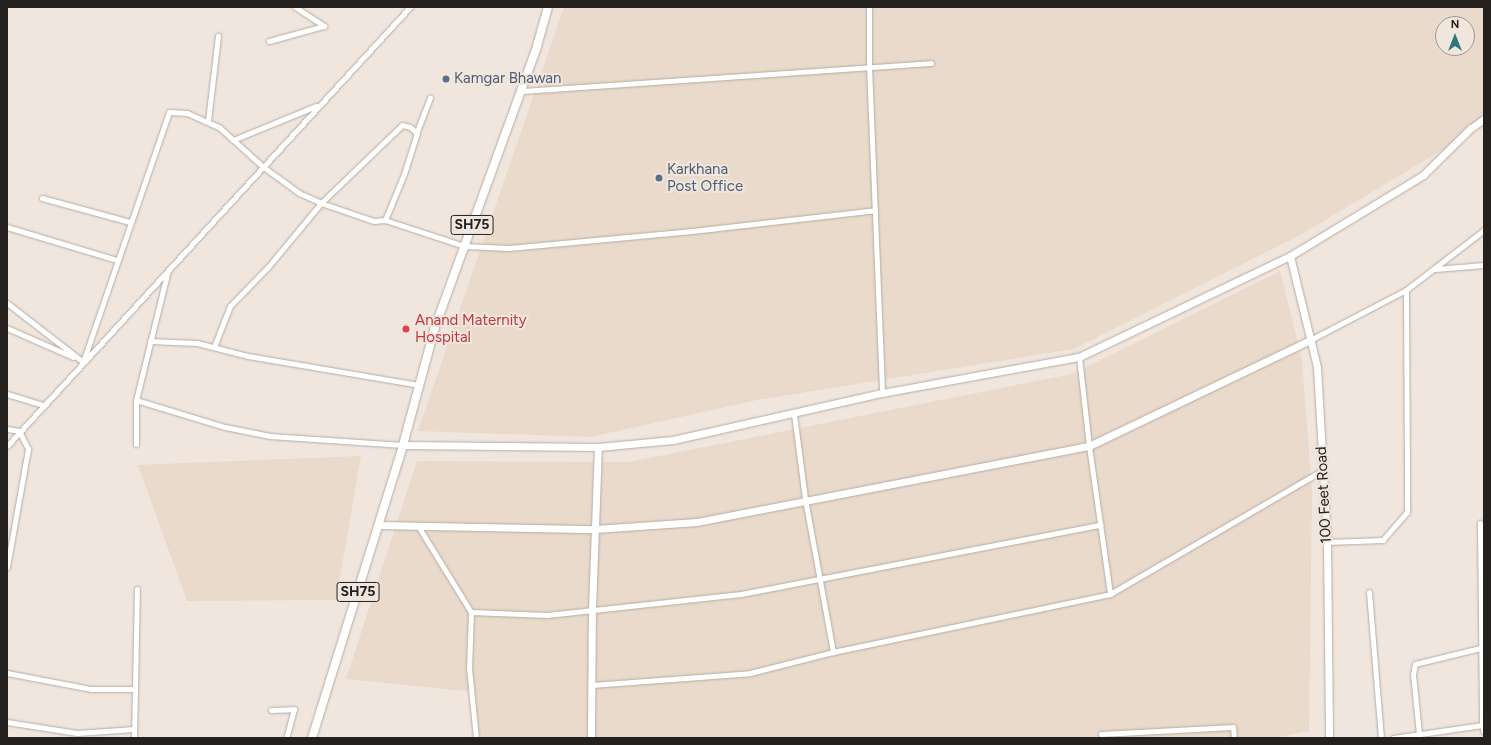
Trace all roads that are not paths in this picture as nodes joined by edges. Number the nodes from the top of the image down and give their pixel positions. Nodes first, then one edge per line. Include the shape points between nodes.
1 (295, 7) edge
2 (410, 7) edge
3 (548, 7) edge
4 (869, 7) edge
5 (218, 36) dead end
6 (269, 41) dead end
7 (931, 63) dead end
8 (869, 66) junction
9 (521, 91) junction
10 (430, 98) dead end
11 (319, 104) junction
12 (1484, 119) edge
13 (208, 121) junction
14 (416, 134) junction
15 (233, 140) junction
16 (262, 166) junction
17 (42, 198) dead end
18 (321, 203) junction
19 (875, 210) junction
20 (385, 220) junction
21 (130, 222) junction
22 (7, 227) edge
23 (1484, 230) edge
24 (464, 246) junction
25 (1290, 256) junction
26 (117, 260) junction
27 (1484, 265) edge
28 (168, 269) junction
29 (1434, 269) junction
30 (1406, 290) junction
31 (7, 303) edge
32 (7, 328) edge
33 (1310, 340) junction
34 (150, 342) junction
35 (214, 347) junction
36 (1079, 357) junction
37 (83, 362) junction
38 (419, 385) junction
39 (882, 393) junction
40 (7, 394) edge
41 (136, 400) junction
42 (43, 405) junction
43 (794, 414) junction
44 (7, 429) edge
45 (19, 431) junction
46 (136, 444) dead end
47 (403, 445) junction
48 (7, 446) edge
49 (1089, 446) junction
50 (598, 447) junction
51 (1323, 470) junction
52 (805, 499) junction
53 (1480, 523) dead end
54 (378, 525) junction
55 (1100, 525) junction
56 (418, 526) junction
57 (595, 529) junction
58 (1327, 542) junction
59 (7, 567) edge
60 (819, 577) junction
61 (137, 589) dead end
62 (1369, 592) dead end
63 (1110, 594) junction
64 (592, 609) junction
65 (471, 612) junction
66 (1480, 648) junction
67 (833, 652) junction
68 (7, 673) edge
69 (592, 685) junction
70 (135, 689) junction
71 (1483, 696) edge
72 (271, 710) dead end
73 (7, 722) edge
74 (1482, 725) junction
75 (134, 729) junction
76 (1484, 732) edge
77 (1100, 734) dead end
78 (1419, 734) junction
79 (134, 738) edge
80 (286, 738) edge
81 (312, 738) edge
82 (476, 738) edge
83 (591, 738) edge
84 (1234, 738) edge
85 (1329, 738) edge
86 (1382, 738) edge
87 (1393, 738) edge

1 - 6 street via 324,26
2 - 11 street
3 - 9 main road, SH75
4 - 8 street
5 - 13 street
7 - 8 street
8 - 9 street
8 - 19 street
9 - 24 main road, SH75
10 - 14 street
11 - 15 street
11 - 16 street
12 - 25 street via 1471,128 1423,175
13 - 15 street
13 - 21 street via 187,113 169,112
14 - 18 street via 410,127 402,125
14 - 20 street via 404,174
15 - 16 street
16 - 18 street via 299,193
16 - 28 street
17 - 21 street
18 - 20 street via 374,221
18 - 35 street via 230,306
19 - 24 street via 509,248
19 - 39 street
20 - 24 street
21 - 26 street
22 - 26 street
23 - 29 street
24 - 38 main road, SH75 via 435,327
25 - 33 street, 100 Feet Road
25 - 36 street
26 - 37 street
27 - 29 street
28 - 34 street
28 - 37 street
29 - 30 street
30 - 33 street
30 - 58 street via 1407,512 1382,540
31 - 37 street
32 - 37 street
33 - 49 street
33 - 51 street, 100 Feet Road via 1317,367
34 - 35 street via 197,343
34 - 41 street
35 - 38 street via 271,360
36 - 39 street
36 - 49 street
37 - 42 street
38 - 47 main road, SH75
39 - 43 street
40 - 42 street
41 - 46 street
41 - 47 street via 225,426 270,436
42 - 45 street
43 - 50 street via 705,435
43 - 52 street
44 - 45 street
45 - 48 street
45 - 59 street via 28,449
47 - 50 street
47 - 54 main road, SH75
49 - 52 street
49 - 55 street
50 - 57 street
51 - 58 street, 100 Feet Road
51 - 63 street
52 - 57 street via 697,522
52 - 60 street
53 - 66 street
54 - 56 street
54 - 81 main road, SH75
55 - 60 street
55 - 63 street
56 - 57 street
56 - 65 street
57 - 64 street
58 - 85 street, 100 Feet Road
60 - 64 street via 740,594 668,604
60 - 67 street
61 - 70 street
62 - 86 street
63 - 67 street
64 - 65 street via 546,615
64 - 69 street
65 - 82 street via 469,668
66 - 71 street
66 - 78 street via 1415,664 1413,674
67 - 69 street via 750,673
68 - 70 street via 91,689
69 - 83 street
70 - 75 street
71 - 74 street
72 - 80 street via 294,709
73 - 75 street via 77,733
74 - 76 street
74 - 78 street
75 - 79 street
77 - 84 street via 1233,727
78 - 87 street

